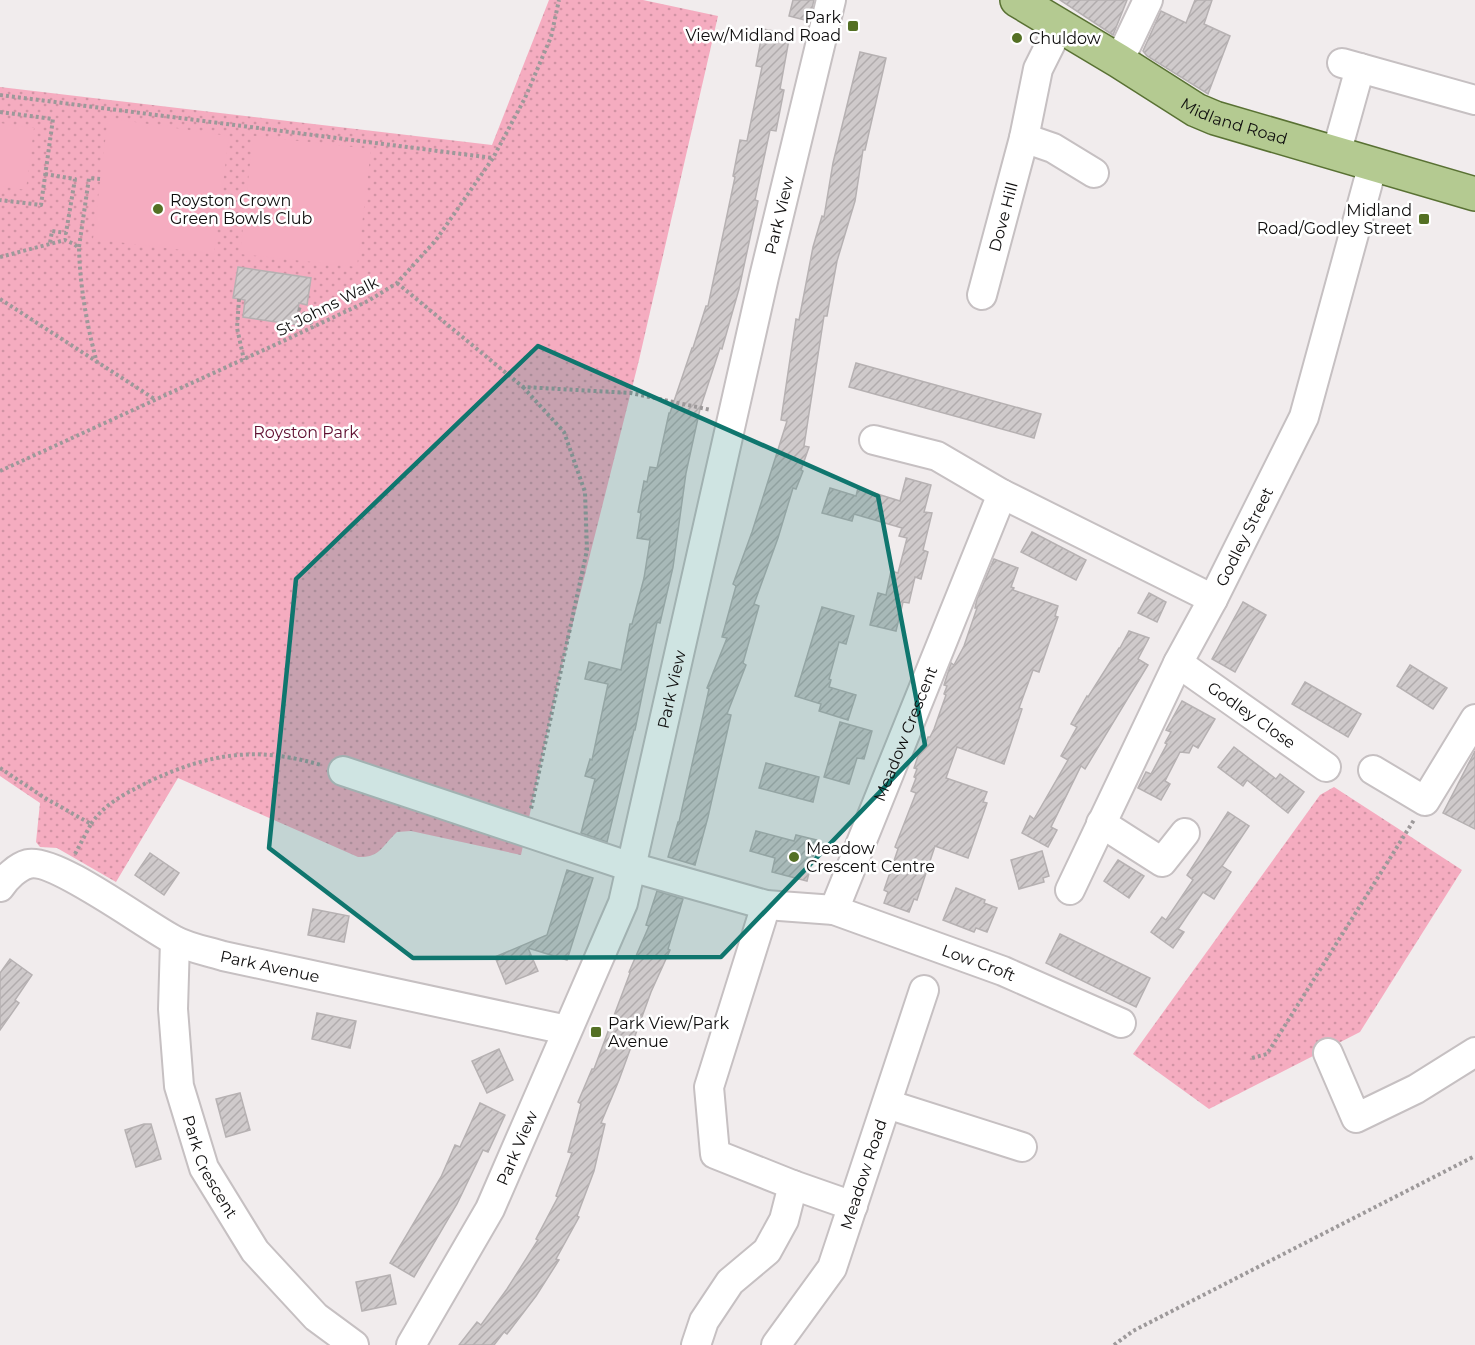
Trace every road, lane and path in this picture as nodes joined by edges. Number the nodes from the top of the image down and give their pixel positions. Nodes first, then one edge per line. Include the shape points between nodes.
1 (559, 0) edge
2 (831, 0) edge
3 (1017, 0) edge
4 (1148, 0) edge
5 (1060, 25) junction
6 (1119, 61) junction
7 (0, 95) edge
8 (1475, 100) edge
9 (0, 112) edge
10 (1024, 138) junction
11 (1336, 154) junction
12 (493, 158) junction
13 (1372, 164) junction
14 (1094, 173) dead end
15 (45, 174) junction
16 (100, 179) dead end
17 (1475, 194) edge
18 (0, 200) edge
19 (50, 243) junction
20 (79, 248) junction
21 (0, 257) edge
22 (397, 283) junction
23 (982, 295) dead end
24 (0, 299) edge
25 (239, 299) dead end
26 (298, 309) dead end
27 (314, 327) junction
28 (244, 360) junction
29 (97, 363) junction
30 (523, 387) junction
31 (156, 400) junction
32 (732, 415) junction
33 (874, 440) dead end
34 (0, 471) edge
35 (1002, 494) junction
36 (1213, 599) junction
37 (1178, 663) junction
38 (1475, 719) edge
39 (1326, 767) dead end
40 (0, 768) edge
41 (1372, 770) dead end
42 (343, 771) joint
43 (1425, 801) junction
44 (1101, 823) junction
45 (91, 824) junction
46 (1185, 833) dead end
47 (526, 834) junction
48 (631, 867) junction
49 (64, 874) junction
50 (0, 887) edge
51 (1070, 890) dead end
52 (766, 905) junction
53 (834, 910) junction
54 (175, 941) junction
55 (924, 990) dead end
56 (1121, 1023) dead end
57 (567, 1030) junction
58 (1328, 1053) dead end
59 (1475, 1053) edge
60 (1252, 1058) dead end
61 (887, 1104) junction
62 (1022, 1147) dead end
63 (1475, 1156) edge
64 (793, 1185) junction
65 (853, 1206) junction
66 (354, 1345) edge
67 (411, 1345) edge
68 (696, 1345) edge
69 (776, 1345) edge
70 (1114, 1345) edge

1 - 12 path, St Johns Walk via 551,37
2 - 32 street, Park View
3 - 5 main road, Midland Road
4 - 6 street
5 - 6 main road, Midland Road
5 - 10 street, Dove Hill via 1038,69
6 - 11 main road, Midland Road via 1205,114
7 - 12 path
8 - 11 street via 1351,65
9 - 15 path via 52,119
10 - 14 street via 1053,148
10 - 23 street, Dove Hill
11 - 13 main road, Midland Road
12 - 22 path, St Johns Walk via 436,240
13 - 17 main road, Midland Road
13 - 36 street, Godley Street via 1304,417
15 - 18 path via 41,205
15 - 19 path via 75,178 66,233 52,231
16 - 20 path via 89,178
19 - 20 path via 64,240
19 - 21 path
20 - 29 path
22 - 27 path, St Johns Walk
22 - 30 path
24 - 29 path
25 - 28 path via 237,328
26 - 27 path
27 - 28 path, St Johns Walk
28 - 31 path, St Johns Walk
29 - 31 path
30 - 32 path via 630,393
30 - 47 path via 564,432 585,492 587,550
31 - 34 path, St Johns Walk
32 - 48 street, Park View
33 - 35 street via 937,456
35 - 36 street
35 - 53 street, Meadow Crescent
36 - 37 street, Godley Street
37 - 39 street, Godley Close
37 - 44 street, Godley Street
38 - 43 street
40 - 45 path
41 - 43 street
42 - 45 path via 270,754 214,759 176,770 115,799
42 - 47 street
43 - 60 path via 1267,1054
44 - 46 street via 1158,871
44 - 51 street, Godley Street
45 - 49 path
47 - 48 street
48 - 52 street
48 - 57 street, Park View via 623,903
49 - 50 street, Park Avenue via 45,864 28,864 7,877
49 - 54 street, Park Avenue
52 - 53 street
52 - 64 street via 709,1087 715,1154
53 - 56 street, Low Croft via 1003,971
54 - 57 street, Park Avenue via 244,961
54 - 66 street, Park Crescent via 173,1009 179,1086 204,1168 255,1251 316,1317
55 - 61 street, Meadow Road
57 - 67 street, Park View via 490,1209
58 - 59 street via 1356,1118 1416,1089
61 - 62 street
61 - 65 street, Meadow Road
63 - 70 path via 1133,1331
64 - 65 street
64 - 68 street via 784,1220 767,1251 730,1282 704,1322
65 - 69 street, Meadow Road via 832,1268

